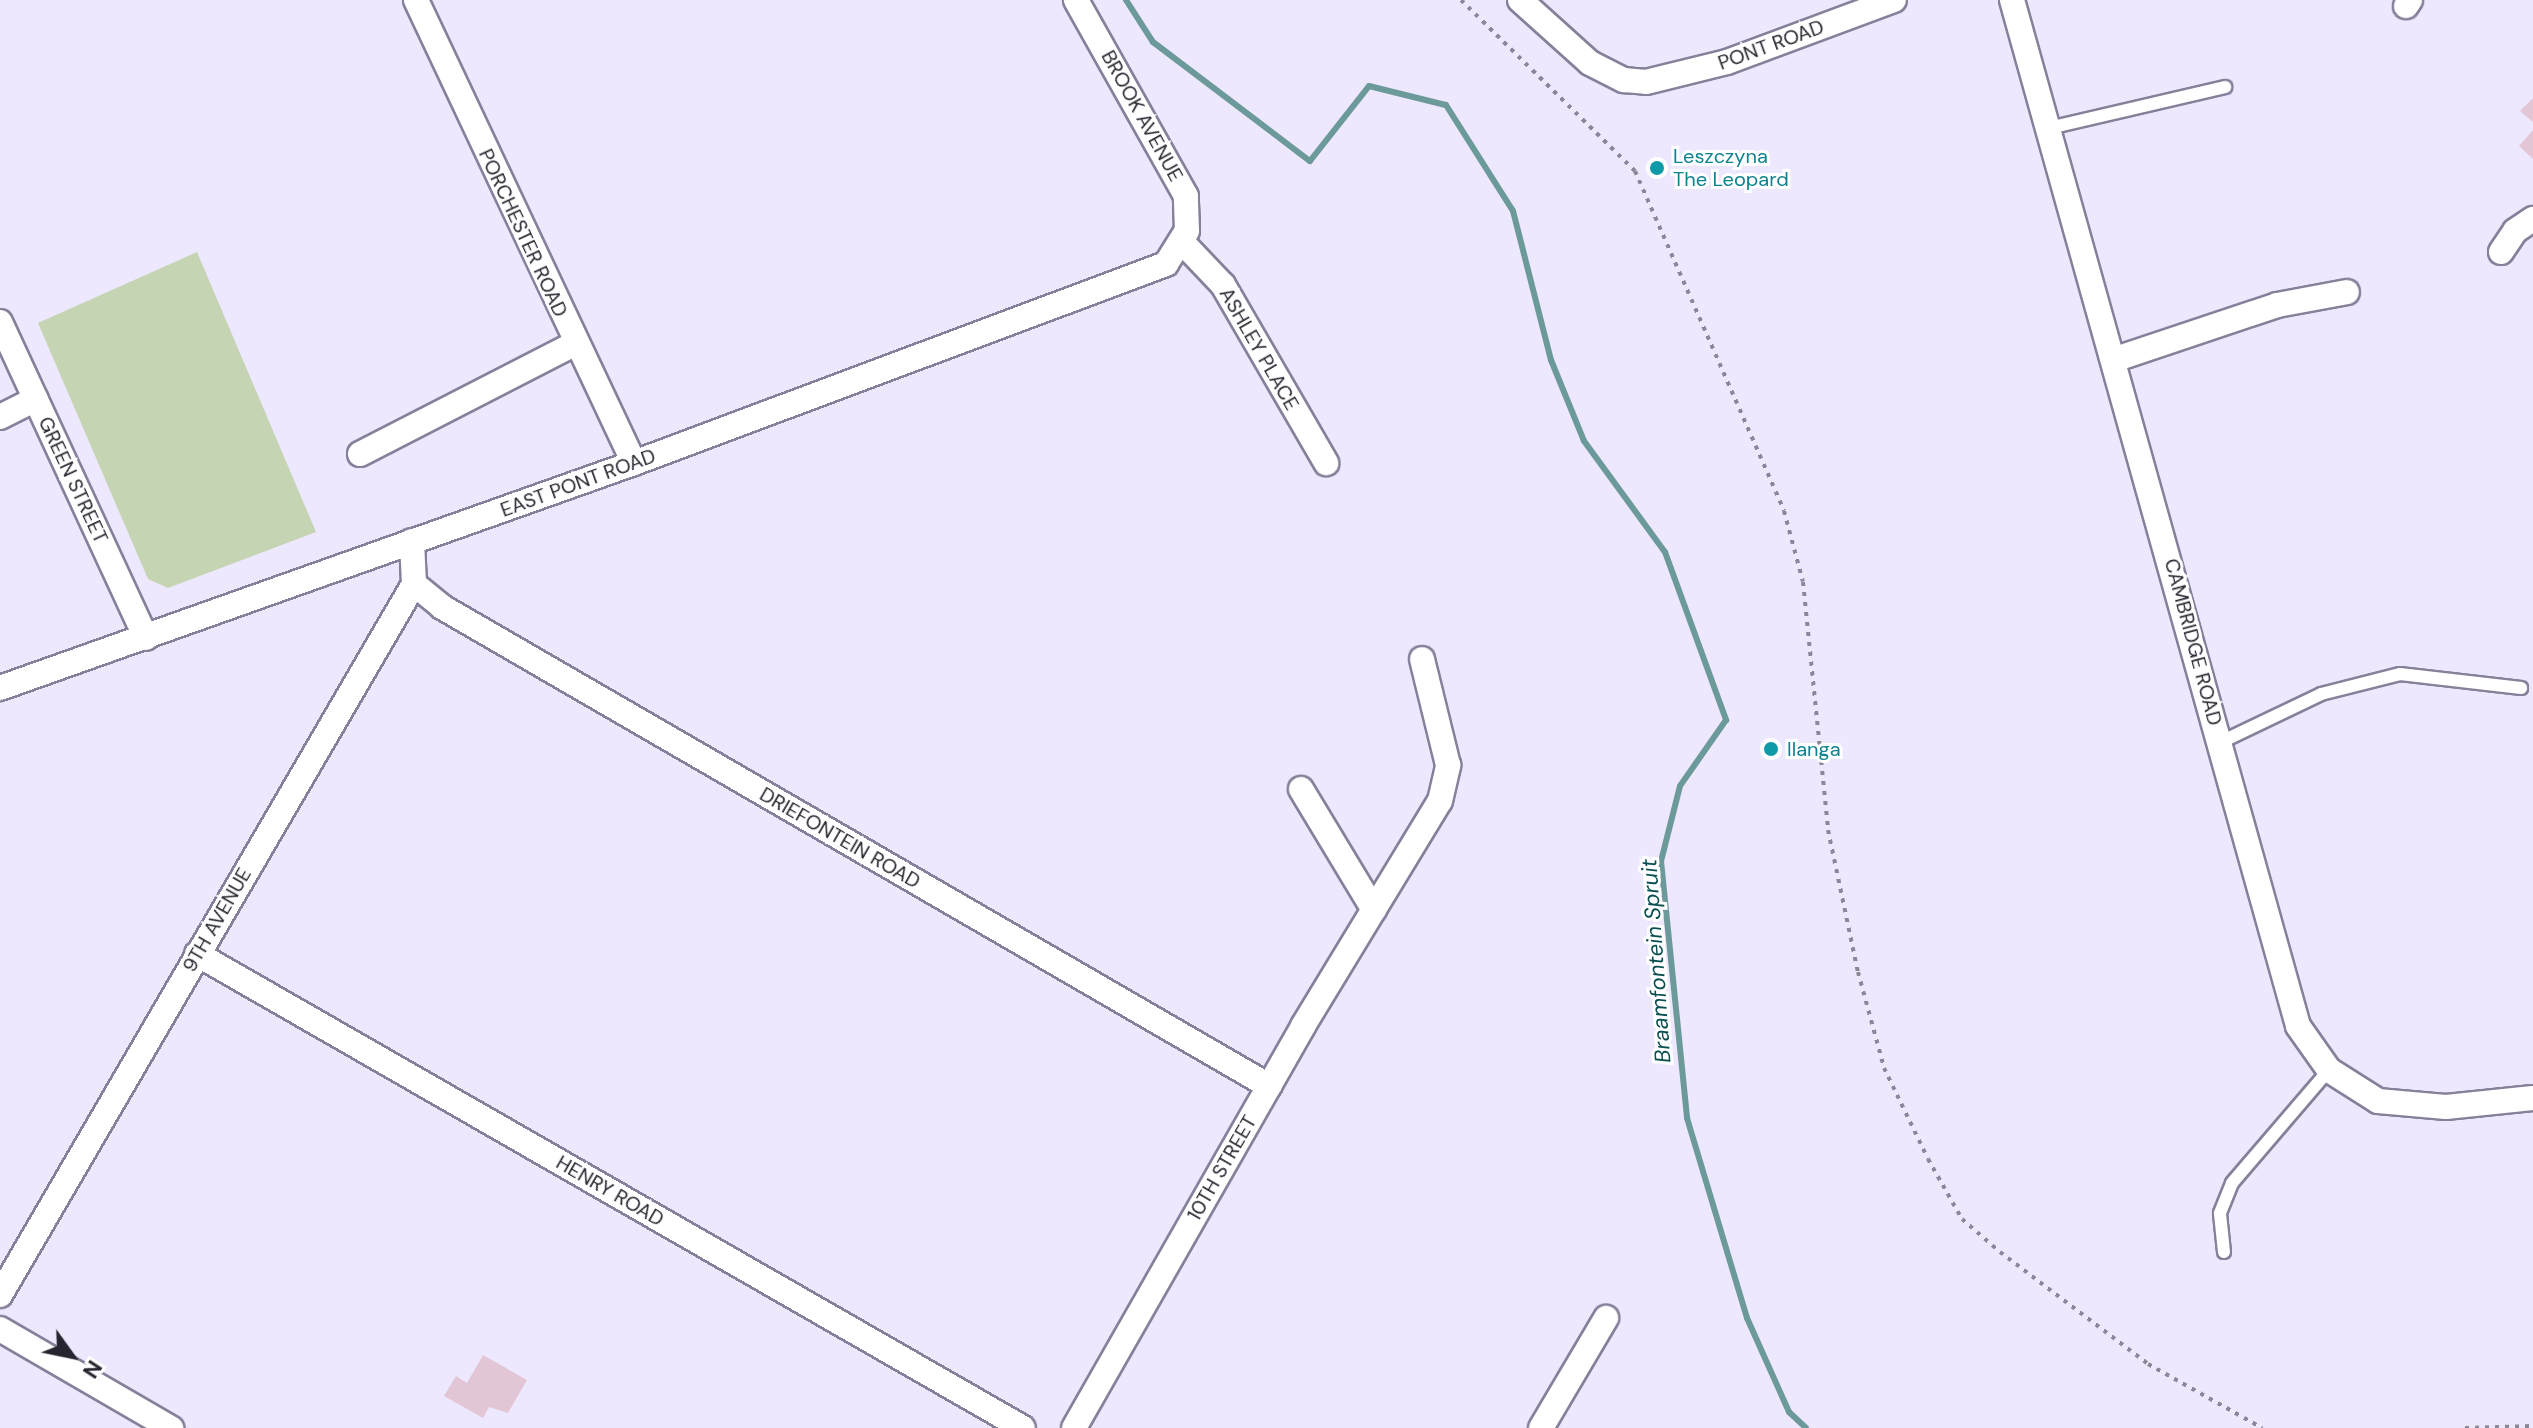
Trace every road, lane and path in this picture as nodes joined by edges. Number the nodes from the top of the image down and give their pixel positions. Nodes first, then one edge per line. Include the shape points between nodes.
1 (416, 0) edge
2 (1076, 0) edge
3 (1461, 0) edge
4 (1520, 0) edge
5 (1894, 0) edge
6 (2012, 0) edge
7 (2225, 87) dead end
8 (2049, 128) junction
9 (2533, 219) edge
10 (1183, 243) junction
11 (2501, 252) dead end
12 (2347, 292) dead end
13 (0, 322) edge
14 (574, 344) junction
15 (2116, 359) junction
16 (36, 399) junction
17 (0, 417) edge
18 (360, 454) dead end
19 (634, 463) junction
20 (1326, 463) dead end
21 (412, 541) junction
22 (414, 584) junction
23 (146, 638) junction
24 (1422, 659) dead end
25 (0, 688) edge
26 (2521, 688) dead end
27 (2221, 742) junction
28 (1301, 789) dead end
29 (1374, 910) junction
30 (197, 954) junction
31 (2329, 1070) junction
32 (1269, 1086) junction
33 (2533, 1098) edge
34 (2224, 1252) dead end
35 (0, 1295) edge
36 (1606, 1318) dead end
37 (0, 1329) edge
38 (2533, 1426) edge
39 (171, 1428) edge
40 (1023, 1428) edge
41 (1074, 1428) edge
42 (1541, 1428) edge
43 (2262, 1428) edge
44 (2465, 1428) edge

1 - 14 street, PORCHESTER ROAD
2 - 10 street, BROOK AVENUE via 1179,179 1188,214
3 - 43 path via 1635,171 1784,511 1803,582 1828,830 1858,972 1884,1068 1928,1159 1962,1219 2000,1252 2148,1364
4 - 5 street, PONT ROAD via 1590,63 1624,80 1646,82 1727,62
6 - 8 street, CAMBRIDGE ROAD
7 - 8 lane
8 - 15 street, CAMBRIDGE ROAD
9 - 11 street via 2515,231
10 - 19 street, EAST PONT ROAD via 1153,271
10 - 20 street, ASHLEY PLACE via 1223,285
12 - 15 street via 2277,305
13 - 16 street, GREEN STREET
14 - 18 street
14 - 19 street, PORCHESTER ROAD
15 - 27 street, CAMBRIDGE ROAD
16 - 17 street
16 - 23 street, GREEN STREET
19 - 21 street, EAST PONT ROAD
21 - 22 street
21 - 23 street, EAST PONT ROAD
22 - 30 street, 9TH AVENUE
22 - 32 street, DRIEFONTEIN ROAD via 442,607
23 - 25 street, EAST PONT ROAD
24 - 29 street, 10TH STREET via 1444,742 1447,783
26 - 27 lane via 2400,674 2311,698
27 - 31 street, CAMBRIDGE ROAD via 2298,1026
28 - 29 street
29 - 32 street, 10TH STREET
30 - 35 street, 9TH AVENUE
30 - 40 street, HENRY ROAD
31 - 33 street, CAMBRIDGE ROAD via 2378,1101 2409,1107
31 - 34 lane via 2232,1183 2220,1213
32 - 41 street, 10TH STREET
36 - 42 street
37 - 39 street
38 - 44 path

